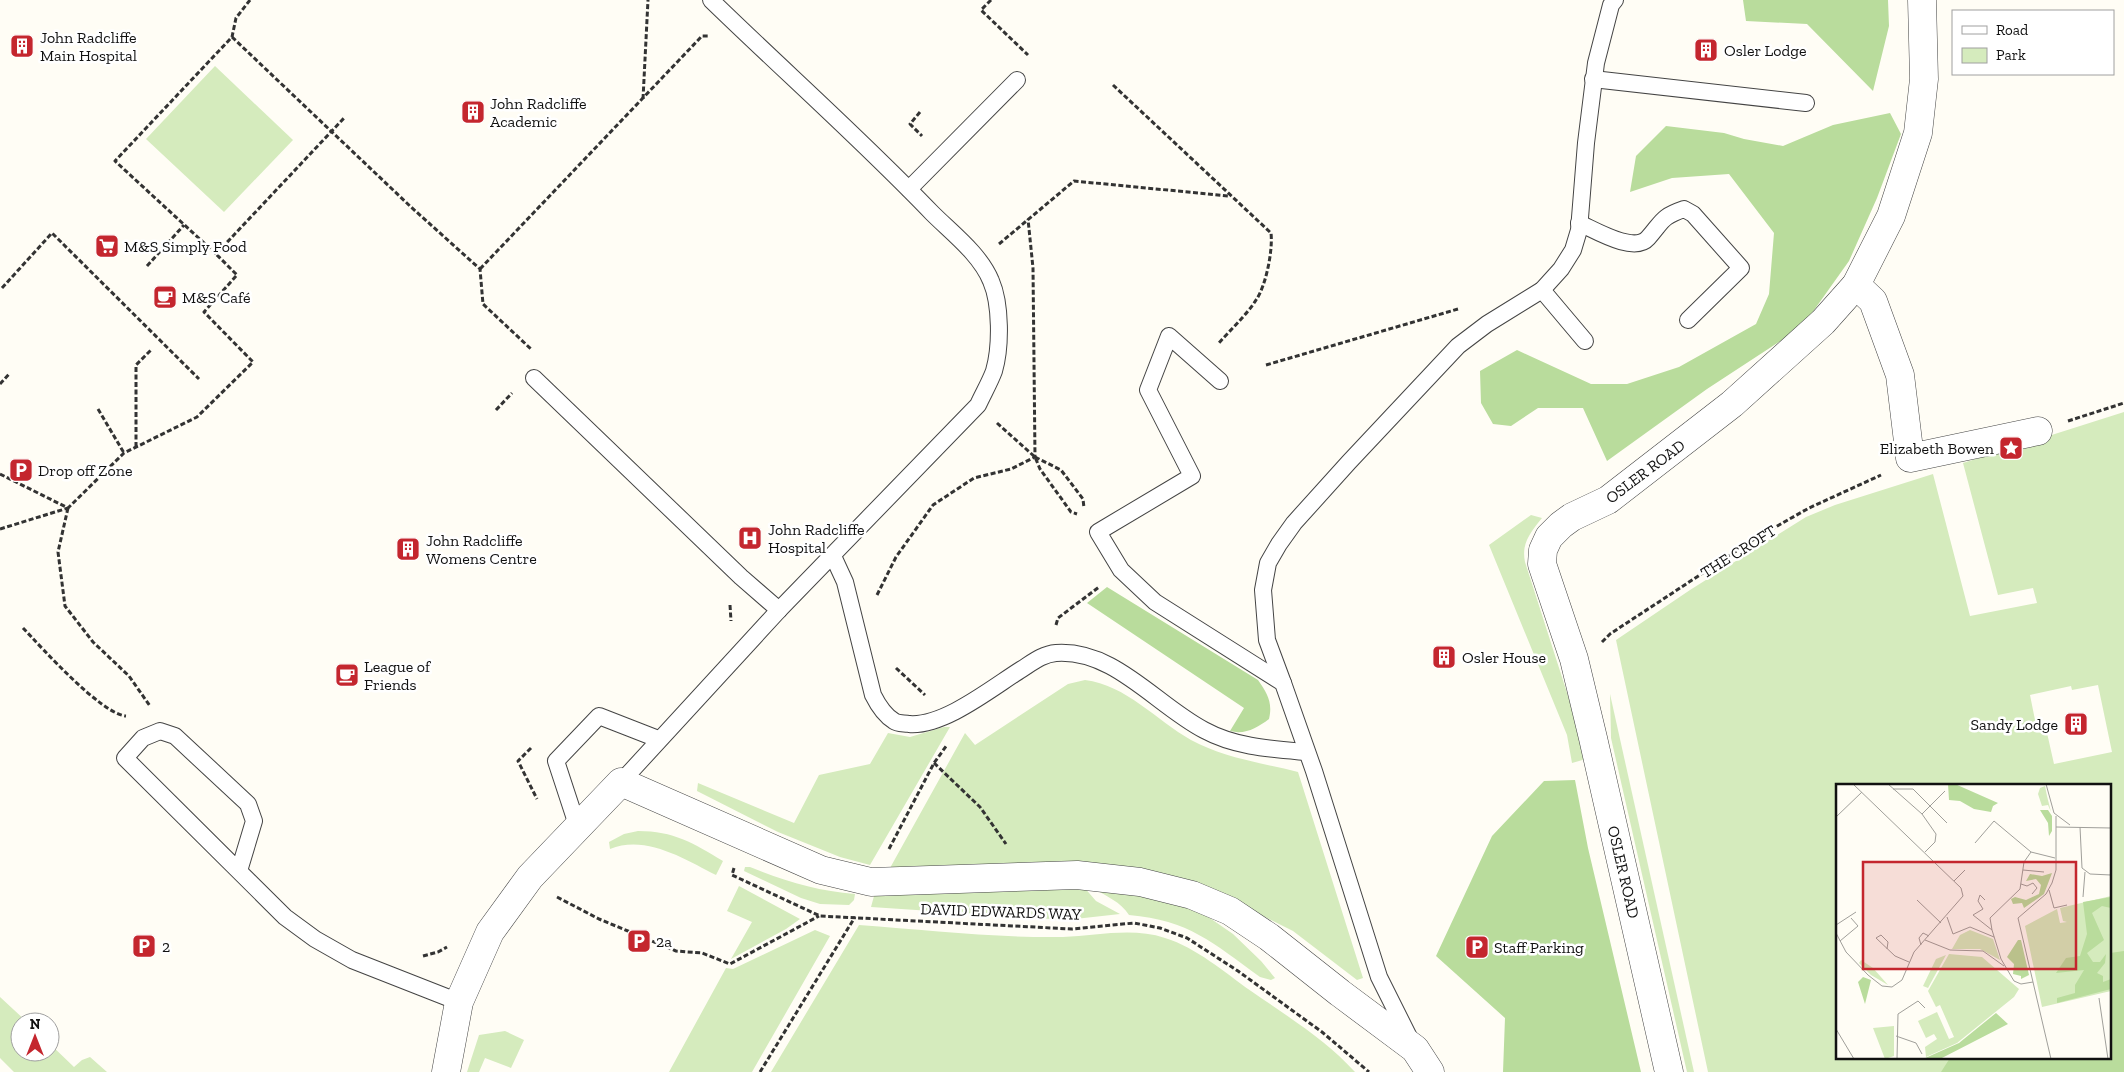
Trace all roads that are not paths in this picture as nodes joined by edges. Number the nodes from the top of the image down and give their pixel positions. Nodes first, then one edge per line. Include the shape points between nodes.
1 (711, 0) edge
2 (1615, 0) edge
3 (1922, 0) edge
4 (1593, 79) junction
5 (1017, 80) road end
6 (1806, 103) dead end
7 (909, 189) junction
8 (1579, 223) junction
9 (1856, 285) junction
10 (1542, 290) junction
11 (1688, 320) dead end
12 (1585, 341) dead end
13 (534, 378) road end
14 (1220, 381) dead end
15 (2038, 431) road end
16 (833, 556) junction
17 (779, 610) junction
18 (1283, 683) junction
19 (658, 740) junction
20 (1306, 752) junction
21 (621, 782) junction
22 (578, 828) junction
23 (233, 865) junction
24 (460, 1002) junction
25 (1415, 1049) junction
26 (446, 1072) edge
27 (1430, 1072) edge
28 (1669, 1072) edge

1 - 7 lane
2 - 4 lane via 1602,33
3 - 9 street, OSLER ROAD via 1924,79 1918,133 1891,216
4 - 6 lane
4 - 8 lane
5 - 7 lane
7 - 16 lane via 979,260 992,286 998,324 994,370 978,405
8 - 10 lane via 1573,250 1562,269
8 - 11 lane via 1619,241 1637,244 1647,239 1668,215 1684,210 1693,214 1741,268
9 - 15 street via 1873,301 1900,375 1910,458
9 - 28 street, OSLER ROAD via 1823,322 1732,404 1608,500 1572,517 1549,537 1543,550 1542,564 1574,659
10 - 12 lane
10 - 18 lane via 1458,346 1349,462 1279,544 1268,563 1262,590 1267,640
13 - 17 lane via 741,578
14 - 18 lane via 1169,336 1148,390 1192,476 1098,532 1121,570 1155,602
16 - 17 lane
16 - 20 lane via 845,582 873,696 882,711 895,722 916,724 963,708 1046,654 1070,652 1120,672 1203,730 1228,741
17 - 19 lane
18 - 20 lane
19 - 21 lane
19 - 22 lane via 600,716 556,762
20 - 25 lane via 1379,977
21 - 22 street
21 - 25 street via 821,870 871,882 1077,874 1140,882 1192,895 1230,911 1269,937
22 - 24 street via 530,877 490,932
23 - 23 lane via 248,845 254,821 248,804 175,736 160,731 143,738 124,758
23 - 24 lane via 285,917 315,939 352,960
24 - 26 street
25 - 27 street

